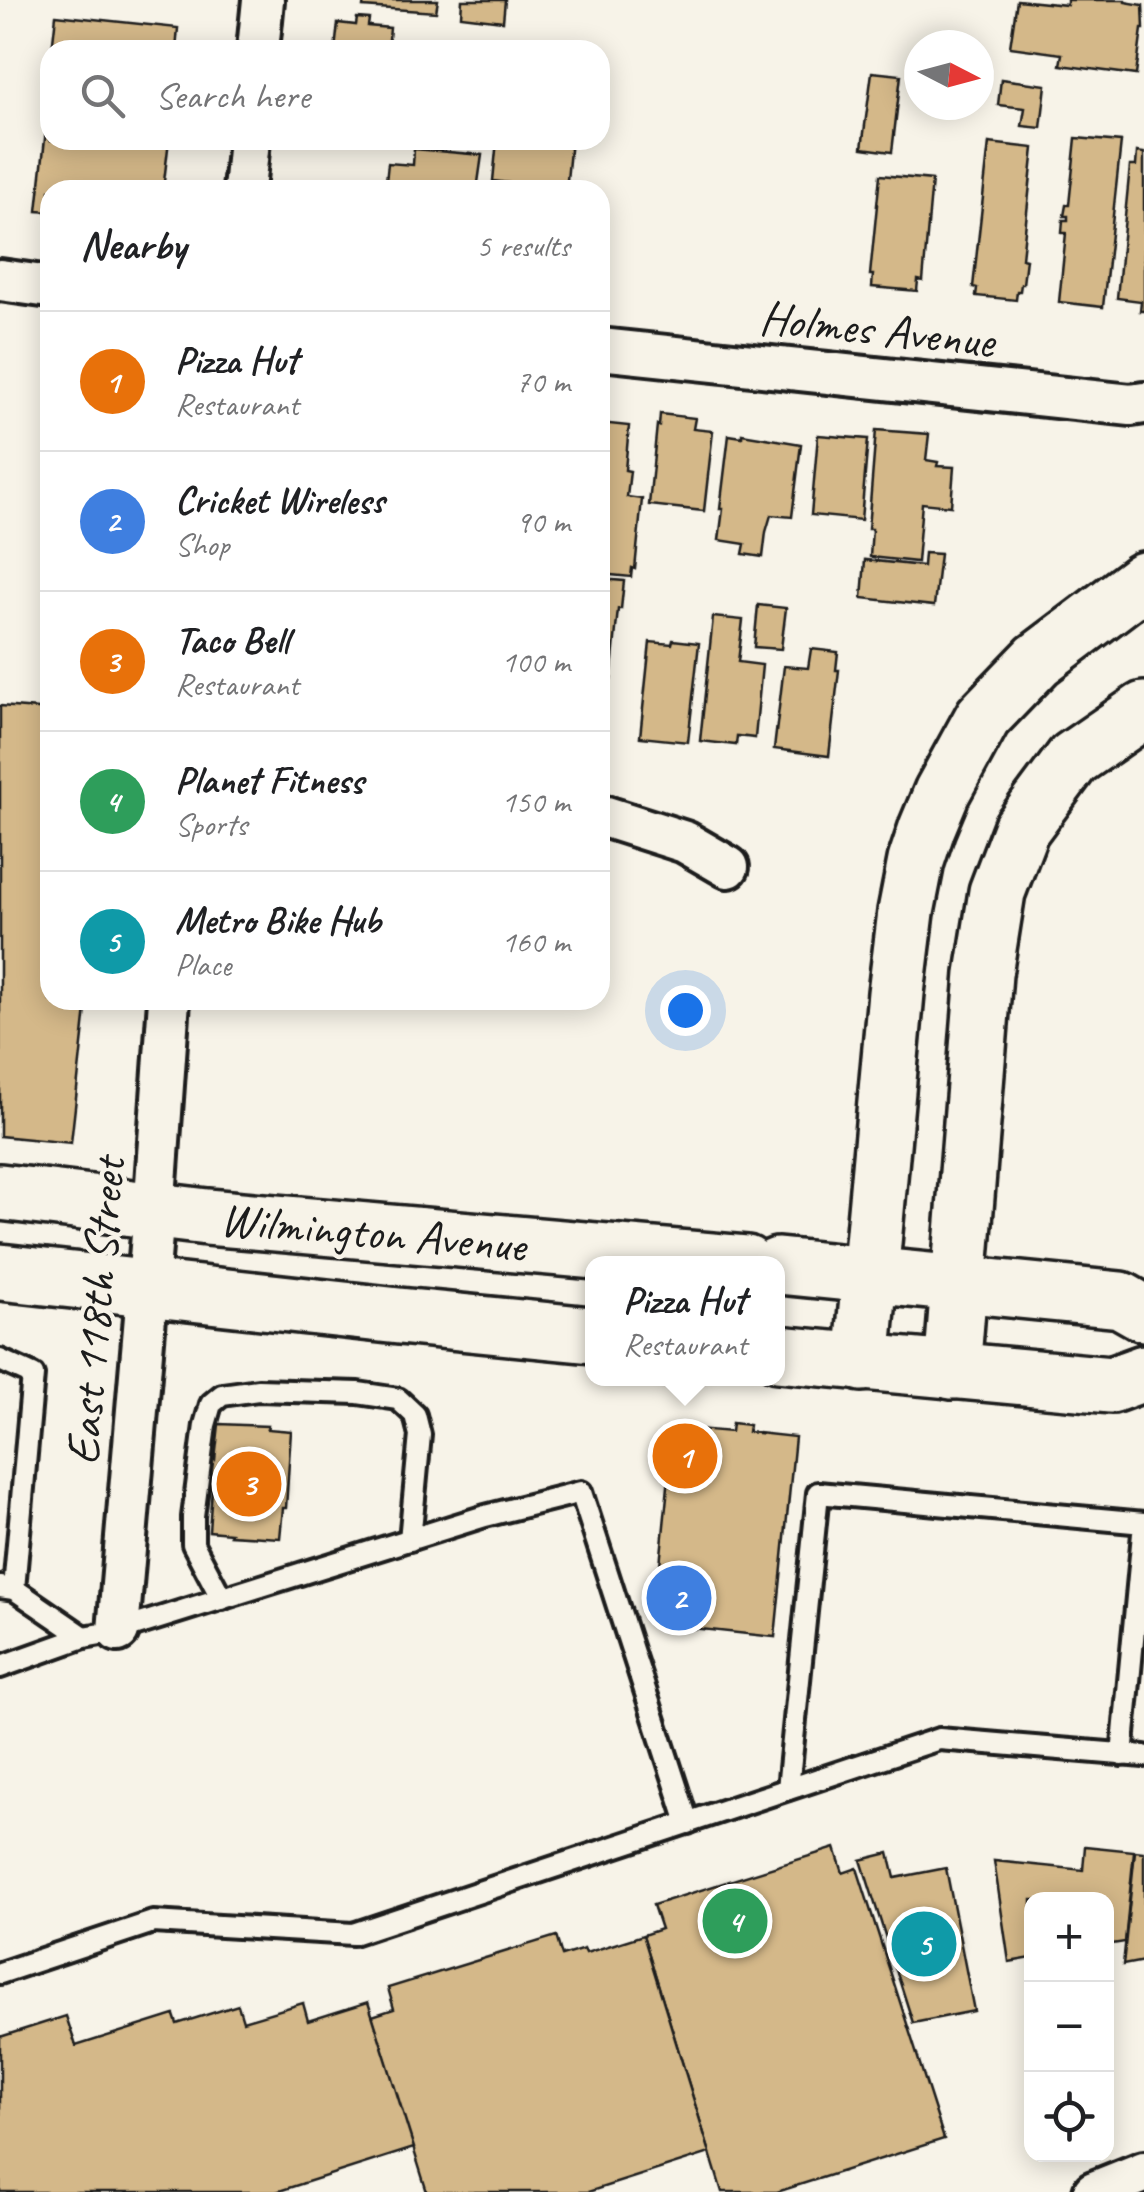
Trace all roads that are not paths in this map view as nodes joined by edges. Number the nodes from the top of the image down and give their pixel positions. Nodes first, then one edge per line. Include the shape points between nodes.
1 (262, 0) edge
2 (259, 40) edge
3 (248, 150) edge
4 (245, 180) edge
5 (0, 280) edge
6 (40, 286) edge
7 (610, 350) edge
8 (1144, 403) edge
9 (1144, 580) edge
10 (1144, 710) edge
11 (610, 816) edge
12 (728, 867) dead end
13 (168, 1010) edge
14 (0, 1192) edge
15 (154, 1212) junction
16 (655, 1256) edge
17 (785, 1267) edge
18 (0, 1272) edge
19 (870, 1276) junction
20 (959, 1284) junction
21 (147, 1288) junction
22 (1144, 1313) edge
23 (585, 1334) edge
24 (785, 1355) edge
25 (0, 1360) edge
26 (862, 1362) junction
27 (952, 1371) junction
28 (1144, 1373) edge
29 (410, 1540) junction
30 (7, 1588) edge
31 (222, 1599) junction
32 (101, 1634) junction
33 (0, 1667) edge
34 (1122, 1754) junction
35 (1144, 1756) edge
36 (788, 1790) junction
37 (688, 1823) junction
38 (0, 1974) edge
39 (1144, 2172) edge
40 (1094, 2192) edge

1 - 2 street
3 - 4 street
5 - 6 street
7 - 8 street, Holmes Avenue
9 - 19 main road via 1038,660 983,717 927,828 906,912
10 - 20 main road via 1073,758 1021,829 997,892 984,974
11 - 12 street via 685,842
13 - 15 street, East 118th Street
14 - 15 main road, Wilmington Avenue
15 - 16 main road, Wilmington Avenue
15 - 21 street, East 118th Street
17 - 19 main road
18 - 21 main road, Wilmington Avenue
19 - 20 main road
19 - 26 main road
20 - 22 main road via 1120,1300
20 - 27 main road
21 - 23 main road, Wilmington Avenue
21 - 32 street, East 118th Street
24 - 26 main road
25 - 30 lane via 33,1375
26 - 27 main road
27 - 28 main road via 1111,1385
29 - 31 lane
29 - 31 lane via 420,1435 415,1415 398,1399 258,1390 222,1394 205,1425 193,1517 194,1544
29 - 37 lane via 581,1492
30 - 32 lane
31 - 32 lane
32 - 33 lane
34 - 35 lane
34 - 36 lane via 939,1739
34 - 36 lane via 1144,1523 818,1493
36 - 37 lane
37 - 38 lane via 353,1934 153,1922
39 - 40 street

